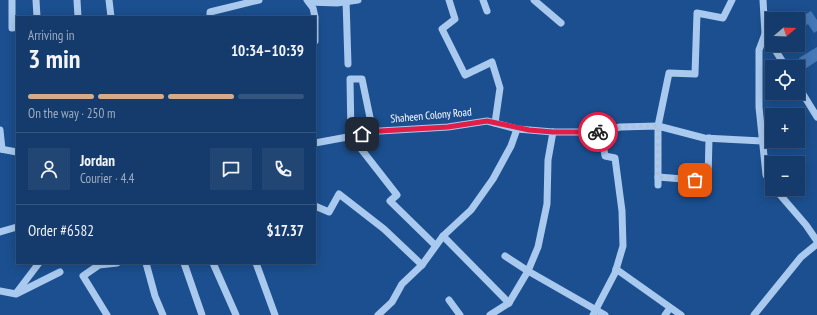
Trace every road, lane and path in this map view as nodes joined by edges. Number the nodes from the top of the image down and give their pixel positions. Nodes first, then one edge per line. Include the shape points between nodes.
1 (12, 0) edge
2 (36, 0) edge
3 (77, 0) edge
4 (109, 0) edge
5 (259, 0) edge
6 (358, 0) edge
7 (449, 0) edge
8 (483, 0) edge
9 (534, 0) edge
10 (732, 0) edge
11 (762, 0) edge
12 (308, 1) edge
13 (346, 1) edge
14 (486, 11) dead end
15 (37, 16) edge
16 (78, 16) edge
17 (111, 16) edge
18 (210, 16) edge
19 (315, 16) edge
20 (561, 24) dead end
21 (765, 26) edge
22 (16, 27) edge
23 (765, 36) edge
24 (348, 64) dead end
25 (805, 97) edge
26 (817, 116) edge
27 (495, 123) junction
28 (658, 126) junction
29 (517, 129) junction
30 (0, 130) edge
31 (373, 132) junction
32 (553, 132) junction
33 (601, 132) junction
34 (351, 136) junction
35 (709, 138) junction
36 (762, 141) junction
37 (316, 143) edge
38 (1, 149) edge
39 (16, 152) edge
40 (765, 166) edge
41 (658, 177) junction
42 (658, 185) dead end
43 (781, 196) edge
44 (316, 206) edge
45 (16, 227) edge
46 (0, 232) edge
47 (443, 236) junction
48 (817, 241) edge
49 (817, 244) edge
50 (435, 245) junction
51 (505, 256) dead end
52 (39, 264) edge
53 (99, 264) edge
54 (146, 264) edge
55 (184, 264) edge
56 (213, 264) edge
57 (256, 264) edge
58 (422, 265) junction
59 (616, 270) junction
60 (60, 272) dead end
61 (528, 272) junction
62 (0, 291) edge
63 (16, 294) junction
64 (449, 300) dead end
65 (509, 303) junction
66 (670, 308) junction
67 (595, 313) edge
68 (107, 315) edge
69 (163, 315) edge
70 (202, 315) edge
71 (236, 315) edge
72 (275, 315) edge
73 (378, 315) edge
74 (460, 315) edge
75 (490, 315) edge
76 (605, 315) edge
77 (665, 315) edge
78 (681, 315) edge
79 (754, 315) edge

1 - 22 street via 12,28
2 - 15 street
3 - 16 street
4 - 17 street
5 - 18 street via 210,12
6 - 13 street
7 - 27 street via 455,19 442,29 465,75 492,62 500,88
8 - 14 street
9 - 20 street
10 - 28 street via 723,18 697,13 695,74 669,73
11 - 21 street
12 - 13 street
12 - 19 street
13 - 24 street
23 - 36 street via 759,50
25 - 26 street
27 - 29 street, Shaheen Colony Road
27 - 31 street, Shaheen Colony Road via 487,121 448,127
28 - 33 street, Shaheen Colony Road via 620,127
28 - 35 street, Shaheen Colony Road
28 - 41 street
29 - 32 street, Shaheen Colony Road
29 - 47 street via 511,146 471,210
30 - 38 street
31 - 34 street, Shaheen Colony Road
31 - 34 street via 362,79 350,79
32 - 33 street, Shaheen Colony Road
32 - 61 street via 548,160 547,204 543,229
33 - 59 street via 605,156 615,158 621,203 623,246
34 - 37 street, Shaheen Colony Road
34 - 50 street via 398,196 390,201
35 - 36 street, Shaheen Colony Road
35 - 41 street via 708,181
36 - 40 street
38 - 39 street
41 - 42 street
43 - 48 street
44 - 58 street via 329,212 339,194 384,229
45 - 46 street
47 - 50 street
47 - 65 street
49 - 79 street via 801,257
50 - 58 street
51 - 61 street
52 - 63 street
53 - 68 street via 83,276
54 - 69 street
55 - 70 street
56 - 71 street
57 - 72 street
58 - 73 street via 402,284 392,302
59 - 66 street
59 - 67 street
60 - 63 street
61 - 65 street
61 - 67 street
62 - 63 street
64 - 74 street
65 - 75 street
66 - 77 street
66 - 78 street
67 - 76 street

